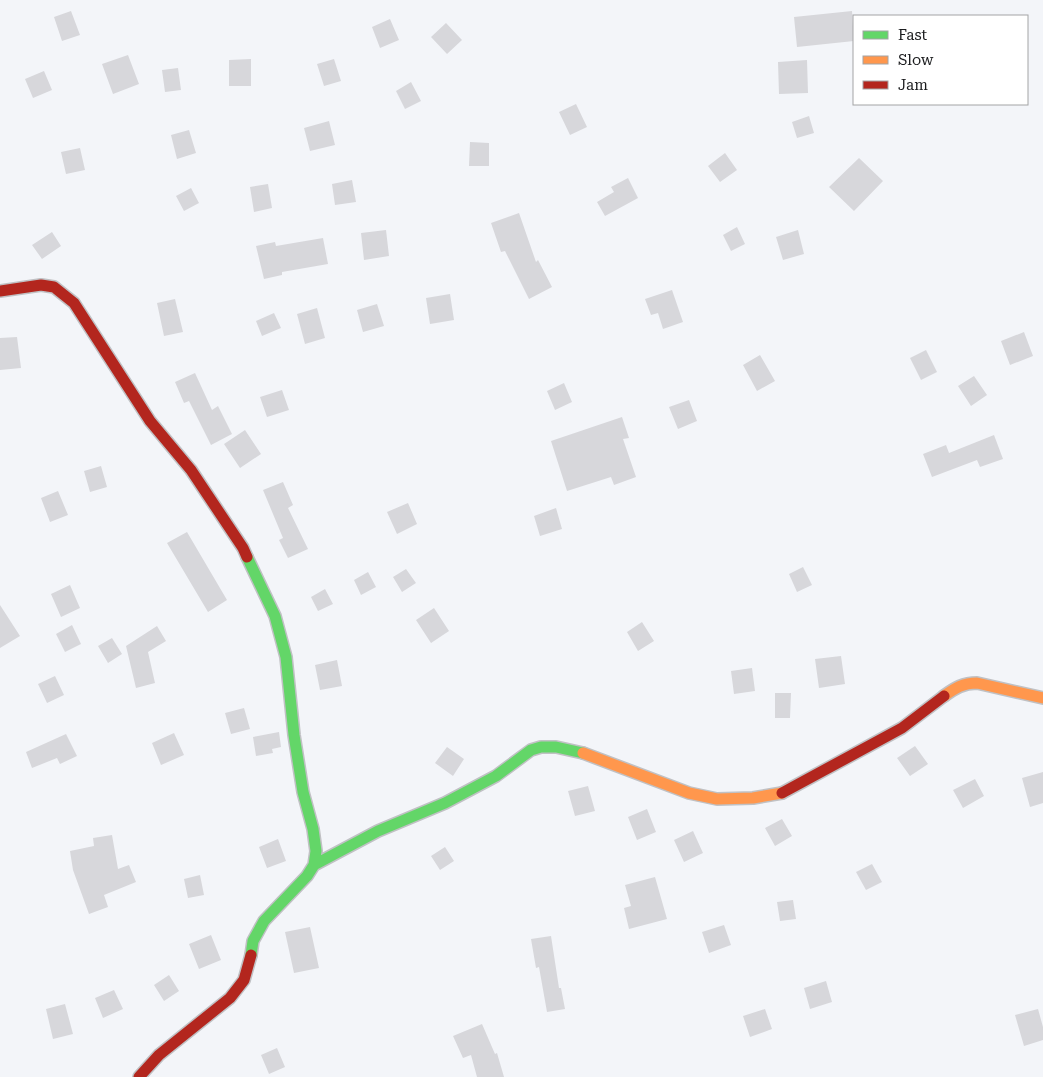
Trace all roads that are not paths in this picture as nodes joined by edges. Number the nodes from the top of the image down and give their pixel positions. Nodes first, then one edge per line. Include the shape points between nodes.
1 (0, 291) edge
2 (1043, 698) edge
3 (314, 865) junction
4 (139, 1077) edge

1 - 3 street via 41,285 54,287 74,303 150,421 192,470 243,548 275,616 286,657 294,736 316,850
2 - 3 street via 977,683 958,686 902,728 784,793 752,798 717,799 574,750 541,747 445,803 378,831
3 - 4 street via 264,921 253,941 244,980 230,998 159,1055

